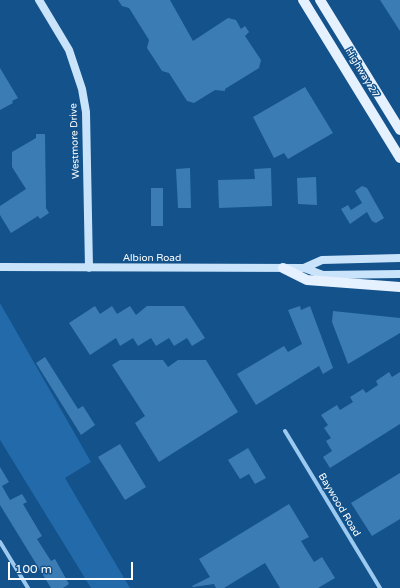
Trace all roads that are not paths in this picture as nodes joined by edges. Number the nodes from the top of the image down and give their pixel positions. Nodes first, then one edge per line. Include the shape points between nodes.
1 (39, 0) edge
2 (303, 0) edge
3 (320, 0) edge
4 (400, 130) edge
5 (400, 158) edge
6 (400, 258) edge
7 (0, 267) edge
8 (89, 268) junction
9 (283, 268) junction
10 (304, 268) junction
11 (400, 274) edge
12 (400, 286) edge
13 (285, 431) dead end
14 (0, 542) edge
15 (28, 588) edge
16 (380, 588) edge

1 - 8 main road, Westmore Drive via 69,50 82,89 86,112
2 - 5 main road, Highway 27
3 - 4 main road, Highway 27
6 - 10 main road, Albion Road via 322,260
7 - 8 main road, Albion Road
8 - 9 main road, Albion Road
9 - 10 main road, Albion Road
9 - 12 main road via 307,280
10 - 11 main road, Albion Road via 323,275
13 - 16 street, Baywood Road
14 - 15 street

